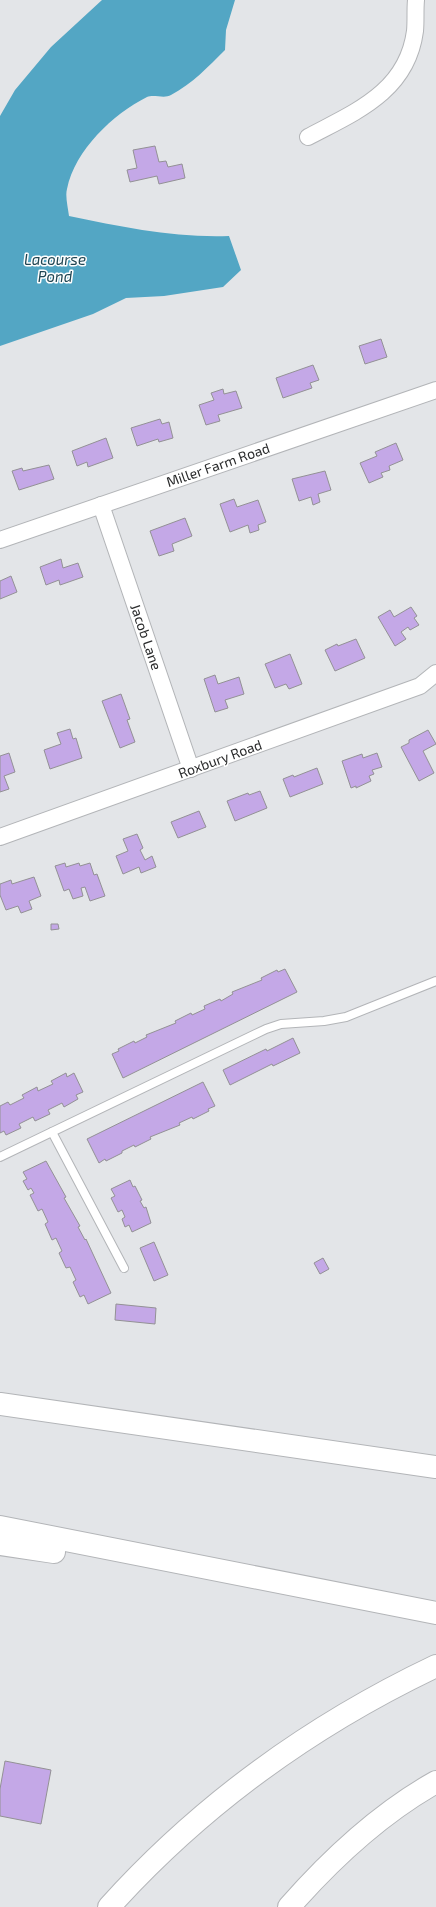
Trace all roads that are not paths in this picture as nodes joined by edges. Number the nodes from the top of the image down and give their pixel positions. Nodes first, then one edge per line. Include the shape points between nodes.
1 (416, 0) edge
2 (308, 137) dead end
3 (436, 390) edge
4 (101, 505) junction
5 (0, 540) edge
6 (436, 673) edge
7 (191, 769) junction
8 (0, 837) edge
9 (436, 981) edge
10 (52, 1132) junction
11 (0, 1157) edge
12 (124, 1268) dead end
13 (0, 1404) edge
14 (318, 1450) junction
15 (436, 1457) edge
16 (436, 1467) edge
17 (0, 1527) edge
18 (0, 1544) edge
19 (321, 1590) junction
20 (436, 1613) edge
21 (436, 1666) edge
22 (436, 1782) edge
23 (109, 1907) edge
24 (289, 1907) edge

1 - 2 street via 415,31 407,60 386,91 359,110
3 - 4 street, Miller Farm Road
4 - 5 street, Miller Farm Road
4 - 7 street, Jacob Lane
6 - 7 street, Roxbury Road via 420,686
7 - 8 street, Roxbury Road
9 - 10 lane via 346,1017 266,1028
10 - 11 lane
10 - 12 lane
13 - 14 highway
14 - 15 highway
14 - 16 highway
17 - 19 highway
18 - 19 highway
19 - 20 highway
21 - 23 highway via 340,1716 239,1786 166,1848
22 - 24 highway via 392,1810 364,1832 337,1856

